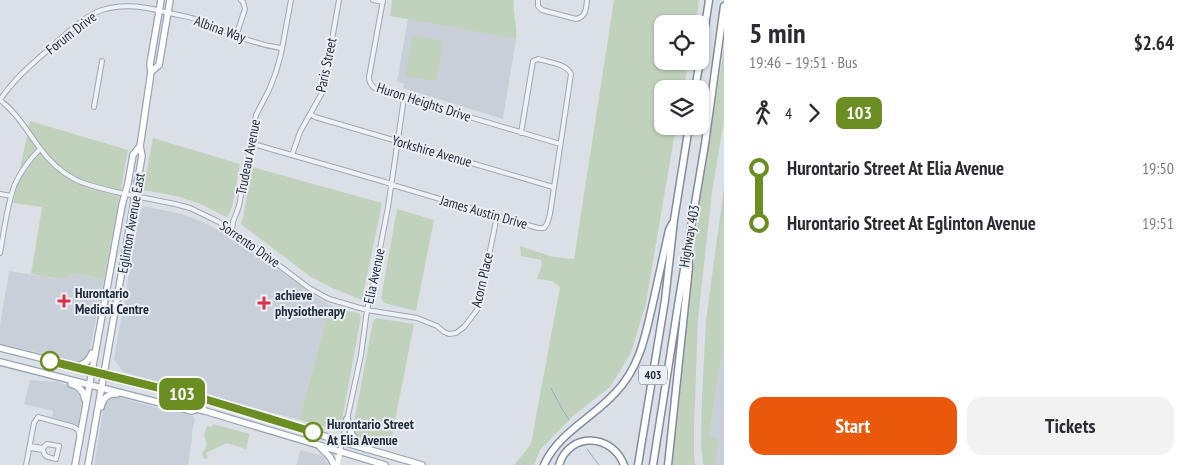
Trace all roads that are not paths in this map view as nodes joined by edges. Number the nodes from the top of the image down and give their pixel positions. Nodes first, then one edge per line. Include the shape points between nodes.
1 (161, 0) edge
2 (170, 0) edge
3 (241, 0) edge
4 (291, 0) edge
5 (339, 0) edge
6 (373, 0) edge
7 (538, 0) edge
8 (587, 0) edge
9 (709, 0) edge
10 (383, 1) edge
11 (724, 6) edge
12 (159, 10) junction
13 (168, 13) junction
14 (707, 15) edge
15 (236, 36) junction
16 (281, 48) junction
17 (102, 61) dead end
18 (151, 72) junction
19 (404, 98) junction
20 (0, 100) edge
21 (94, 107) dead end
22 (310, 114) junction
23 (521, 133) junction
24 (688, 135) edge
25 (397, 141) junction
26 (250, 144) junction
27 (560, 144) junction
28 (140, 146) junction
29 (40, 149) junction
30 (292, 155) junction
31 (390, 184) junction
32 (553, 187) junction
33 (123, 193) junction
34 (0, 194) edge
35 (11, 196) junction
36 (135, 196) junction
37 (497, 216) junction
38 (674, 220) junction
39 (232, 230) junction
40 (687, 248) junction
41 (0, 254) edge
42 (367, 310) junction
43 (98, 335) junction
44 (0, 348) edge
45 (0, 362) edge
46 (63, 364) junction
47 (92, 372) junction
48 (104, 375) junction
49 (64, 378) junction
50 (89, 385) junction
51 (102, 388) junction
52 (128, 395) junction
53 (86, 407) junction
54 (347, 419) junction
55 (95, 424) junction
56 (80, 438) junction
57 (342, 442) junction
58 (318, 446) junction
59 (30, 447) junction
60 (363, 448) junction
61 (340, 452) junction
62 (26, 465) edge
63 (75, 465) edge
64 (88, 465) edge
65 (336, 465) edge
66 (385, 465) edge
67 (422, 465) edge
68 (544, 465) edge
69 (558, 465) edge
70 (624, 465) edge
71 (638, 465) edge
72 (653, 465) edge
73 (668, 465) edge

1 - 12 main road, Eglinton Avenue East
2 - 13 main road, Eglinton Avenue East
3 - 15 street via 245,9
4 - 16 street, Trudeau Avenue
5 - 22 street, Paris Street via 322,91
6 - 10 street
7 - 8 street via 539,8 576,19 584,16
9 - 14 highway
10 - 19 street, Huron Heights Drive via 369,81 376,90
11 - 40 highway, Highway 403 / 403
12 - 13 street, Albina Way
12 - 18 main road, Eglinton Avenue East
12 - 20 street, Forum Drive via 128,5 100,10 68,32 17,78
13 - 15 street, Albina Way via 197,20
13 - 18 main road, Eglinton Avenue East via 159,65
15 - 16 street, Albina Way
16 - 26 street, Trudeau Avenue via 276,72 256,115
17 - 21 street
18 - 28 main road, Eglinton Avenue East
19 - 23 street, Huron Heights Drive
19 - 25 street, Elia Avenue
20 - 29 street, Sorrento Drive via 10,108
22 - 25 street, Yorkshire Avenue
22 - 30 street, Paris Street
23 - 27 street, Huron Heights Drive
23 - 27 street, James Austin Drive via 533,61 549,62 567,68 571,74
24 - 38 highway, Highway 403 / 403
25 - 31 street, Elia Avenue
25 - 32 street, Yorkshire Avenue
26 - 30 street, James Austin Drive
26 - 39 street, Trudeau Avenue
27 - 32 street, James Austin Drive
28 - 33 main road, Eglinton Avenue East via 134,155
28 - 36 main road, Eglinton Avenue East via 142,156
29 - 33 street, Sorrento Drive via 65,174 82,183
29 - 35 street via 30,159
30 - 31 street, James Austin Drive
31 - 37 street, James Austin Drive
31 - 42 street, Elia Avenue
32 - 37 street, James Austin Drive via 550,214 544,228
33 - 36 street, Sorrento Drive
33 - 43 main road, Eglinton Avenue East
34 - 35 street
35 - 41 street
36 - 39 street, Sorrento Drive via 184,206
36 - 48 main road, Eglinton Avenue East
37 - 42 street, Acorn Place via 479,304 470,320 456,333 449,334 417,318
38 - 68 highway via 668,230 645,338 634,367 617,392 562,439
38 - 71 highway, Highway 403 / 403 via 665,300
39 - 42 street, Sorrento Drive via 318,293
40 - 72 highway, Highway 403 / 403
40 - 73 highway via 689,267
42 - 54 street, Elia Avenue via 362,355
43 - 46 main road via 88,362 78,366
43 - 47 main road, Eglinton Avenue East
44 - 46 main road
45 - 49 main road
46 - 47 main road
47 - 48 main road
47 - 50 main road, Eglinton Avenue East
48 - 51 main road, Eglinton Avenue East
48 - 57 main road via 208,400
49 - 50 main road
49 - 53 main road via 81,389
50 - 51 main road
50 - 53 main road, Eglinton Avenue East
51 - 52 main road
51 - 55 main road, Eglinton Avenue East
52 - 55 main road via 111,394 106,398 99,421
52 - 58 main road via 192,411 205,411
53 - 56 main road, Eglinton Avenue East
54 - 57 street, Elia Avenue
54 - 60 main road via 352,435
55 - 64 main road
56 - 59 street via 74,426 38,417
56 - 63 main road, Eglinton Avenue East
57 - 60 main road
57 - 61 street, Elia Avenue
58 - 61 main road
58 - 65 main road
59 - 59 street via 43,450 44,455 56,459 58,446
59 - 62 street
60 - 67 main road
61 - 65 street
61 - 66 main road
69 - 70 highway via 568,449 590,440 611,447

